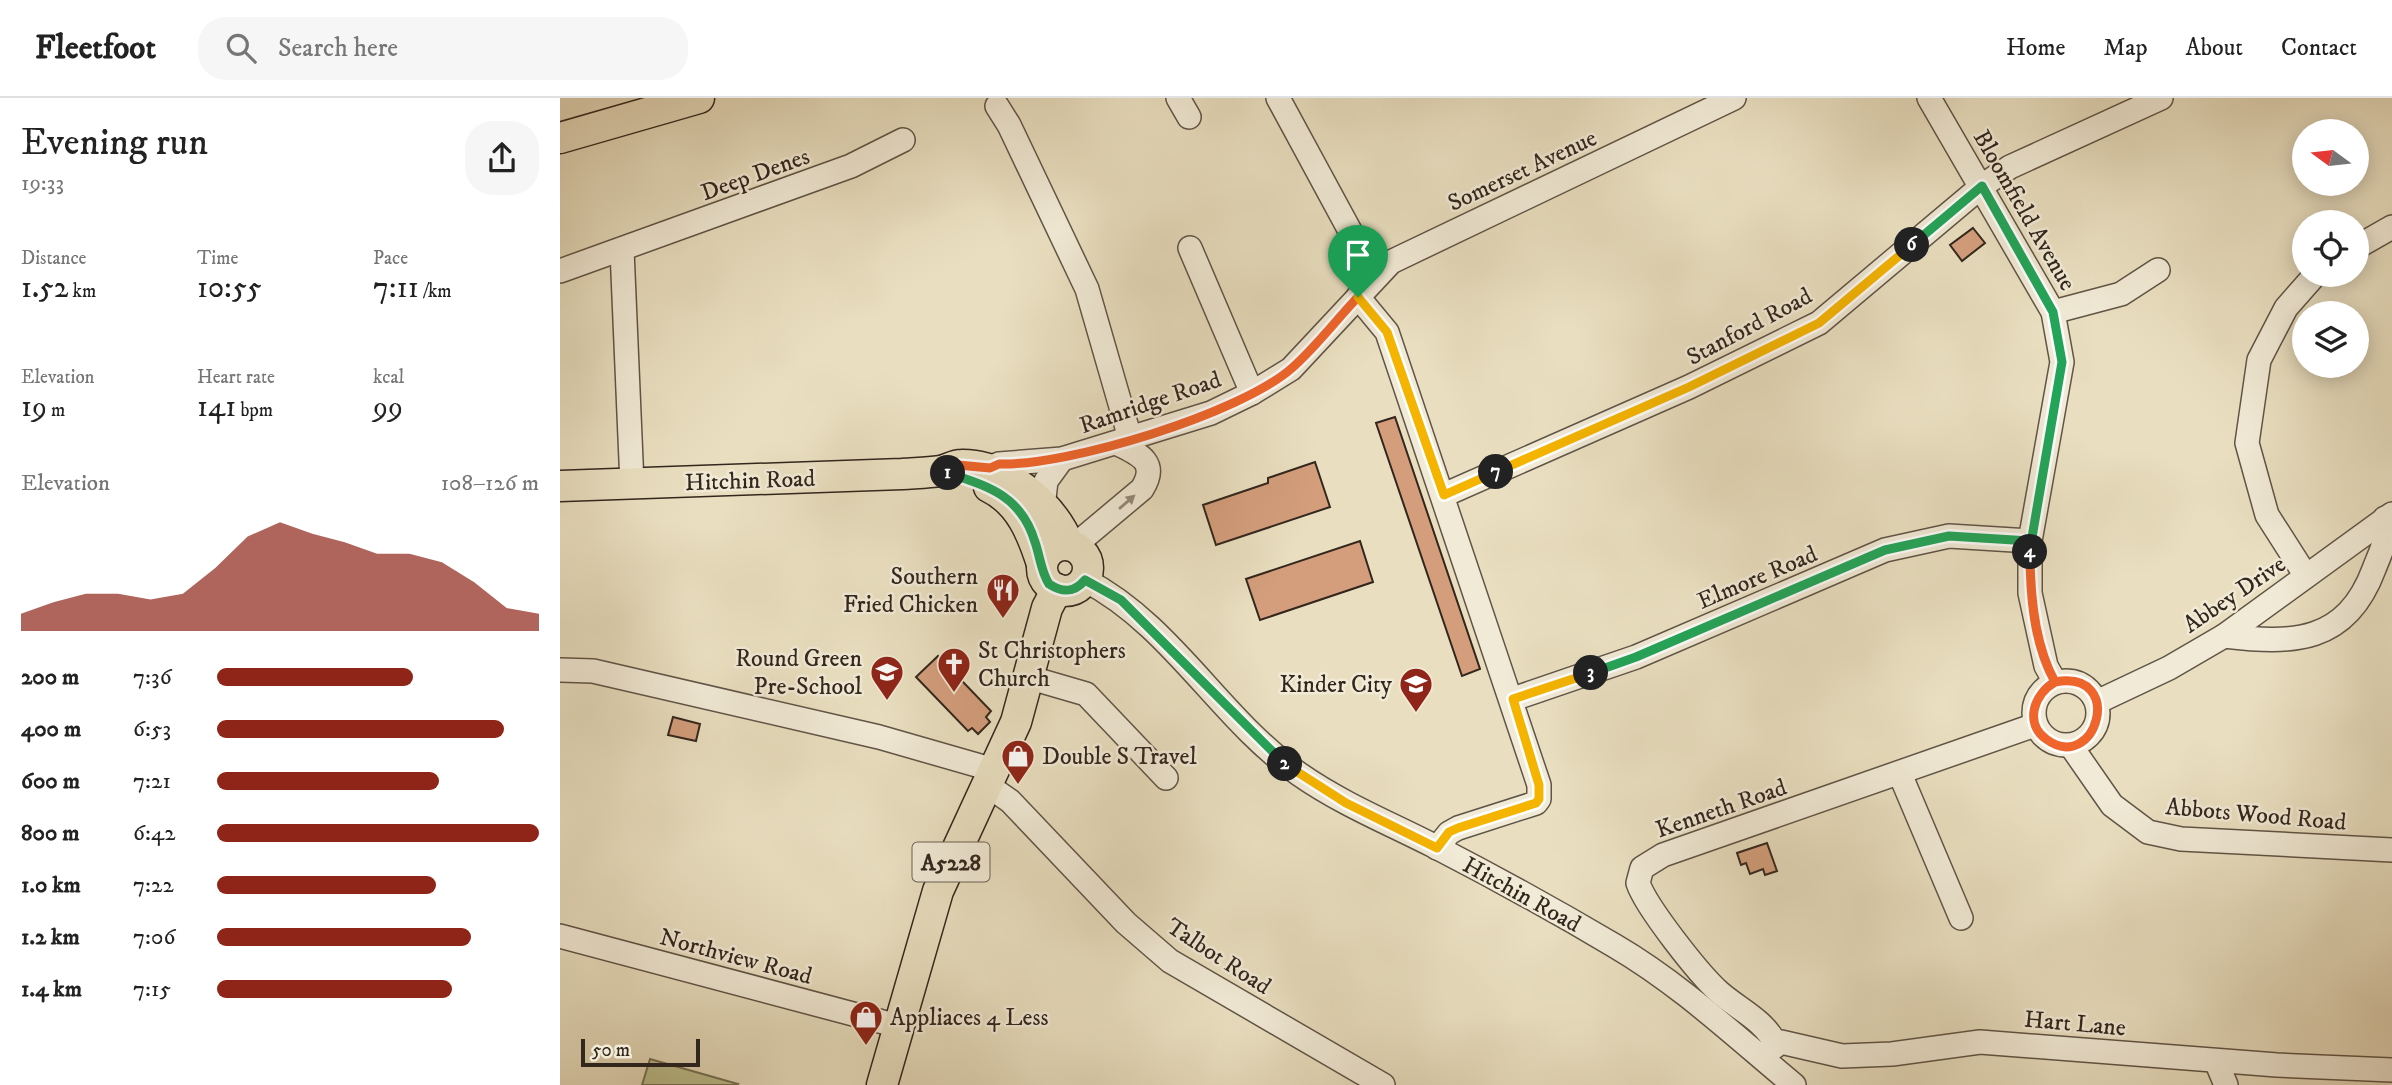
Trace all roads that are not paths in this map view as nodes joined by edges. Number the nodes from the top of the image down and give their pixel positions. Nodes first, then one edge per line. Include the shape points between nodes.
1 (699, 98) edge
2 (1278, 98) edge
3 (1734, 98) edge
4 (1929, 98) edge
5 (2161, 98) edge
6 (997, 106) dead end
7 (560, 138) edge
8 (903, 140) dead end
9 (1982, 186) junction
10 (2392, 227) edge
11 (2369, 240) edge
12 (1190, 248) dead end
13 (622, 250) junction
14 (2158, 270) dead end
15 (560, 271) edge
16 (1375, 277) junction
17 (2304, 287) edge
18 (1358, 297) junction
19 (2053, 312) junction
20 (1252, 393) junction
21 (1123, 441) junction
22 (1062, 459) junction
23 (990, 468) junction
24 (941, 471) junction
25 (632, 484) junction
26 (560, 486) edge
27 (1444, 495) junction
28 (1044, 507) junction
29 (2389, 516) edge
30 (2030, 541) junction
31 (1072, 545) junction
32 (2306, 576) junction
33 (1050, 577) junction
34 (1085, 580) junction
35 (2224, 636) junction
36 (560, 670) edge
37 (1031, 678) junction
38 (2055, 682) junction
39 (1513, 699) junction
40 (2097, 702) junction
41 (2035, 725) junction
42 (2071, 746) junction
43 (1900, 774) junction
44 (990, 778) junction
45 (1166, 779) dead end
46 (1437, 848) junction
47 (2392, 850) edge
48 (1961, 918) dead end
49 (560, 936) edge
50 (898, 1026) junction
51 (1769, 1050) junction
52 (2216, 1061) junction
53 (2392, 1070) edge
54 (1789, 1083) edge
55 (882, 1085) edge
56 (1383, 1085) edge
57 (2226, 1085) edge

1 - 7 main road
2 - 16 street
3 - 16 street, Somerset Avenue via 1391,261
4 - 9 street, Bloomfield Avenue
5 - 9 street, Stanford Road via 2010,166
6 - 21 street via 1087,289
8 - 13 street, Deep Denes via 851,166
9 - 19 street, Bloomfield Avenue
9 - 27 street, Stanford Road via 1819,323 1689,387
10 - 11 street
12 - 20 street
13 - 15 street, Deep Denes
13 - 25 street
14 - 19 street via 2122,293
16 - 18 street, Ramridge Road
17 - 32 street via 2286,308 2259,360 2247,443 2267,515
18 - 20 street, Ramridge Road via 1291,369
18 - 27 street via 1387,332
19 - 30 street, Bloomfield Avenue via 2062,362
20 - 21 street, Ramridge Road via 1211,413
21 - 22 street, Ramridge Road
31 -> 21 street via 1149,479 1143,458
22 - 23 street, Ramridge Road
22 - 28 street, Ramridge Road via 1046,481
23 - 24 main road, Hitchin Road via 958,465
23 - 28 main road, Hitchin Road
24 - 25 main road, Hitchin Road
24 - 33 main road, Hitchin Road via 976,481 1013,503 1034,537
25 - 26 main road, Hitchin Road
27 - 39 street
28 - 31 main road, Hitchin Road
29 - 32 street, Abbey Drive
29 - 35 street via 2388,532 2368,586 2341,619 2314,637 2270,642
30 - 38 street, Bloomfield Avenue via 2030,593 2046,666
30 - 39 street, Elmore Road via 1949,536 1885,550 1636,657
31 - 33 main road via 1052,549
31 - 34 main road via 1088,560
32 - 35 street, Abbey Drive
33 - 34 main road via 1072,590
33 - 37 main road, A5228
34 - 46 street, Hitchin Road via 1121,600 1286,764 1346,803
35 - 40 street, Abbey Drive
36 - 44 street via 593,671 878,737
37 - 44 main road, A5228
37 - 45 street via 1086,694
38 - 40 street via 2084,686
38 - 41 street via 2034,705
39 - 46 street via 1539,785 1539,799 1449,832
40 - 42 street via 2094,730
41 - 42 street via 2046,739
41 - 43 street, Kenneth Road
42 - 47 street, Abbots Wood Road via 2112,805 2148,832 2181,839
43 - 48 street
43 - 51 street, Kenneth Road via 1663,855 1648,863 1639,876 1640,892 1710,982 1766,1029
44 - 50 main road, A5228 via 938,891
44 - 56 street, Talbot Road via 1126,923 1170,961
46 - 51 street, Hitchin Road via 1644,964
49 - 50 street, Northview Road
50 - 55 main road, A5228
51 - 52 street, Hart Lane via 1854,1056 1998,1042
51 - 54 street, Hitchin Road
52 - 53 street, Hart Lane
52 - 57 street

